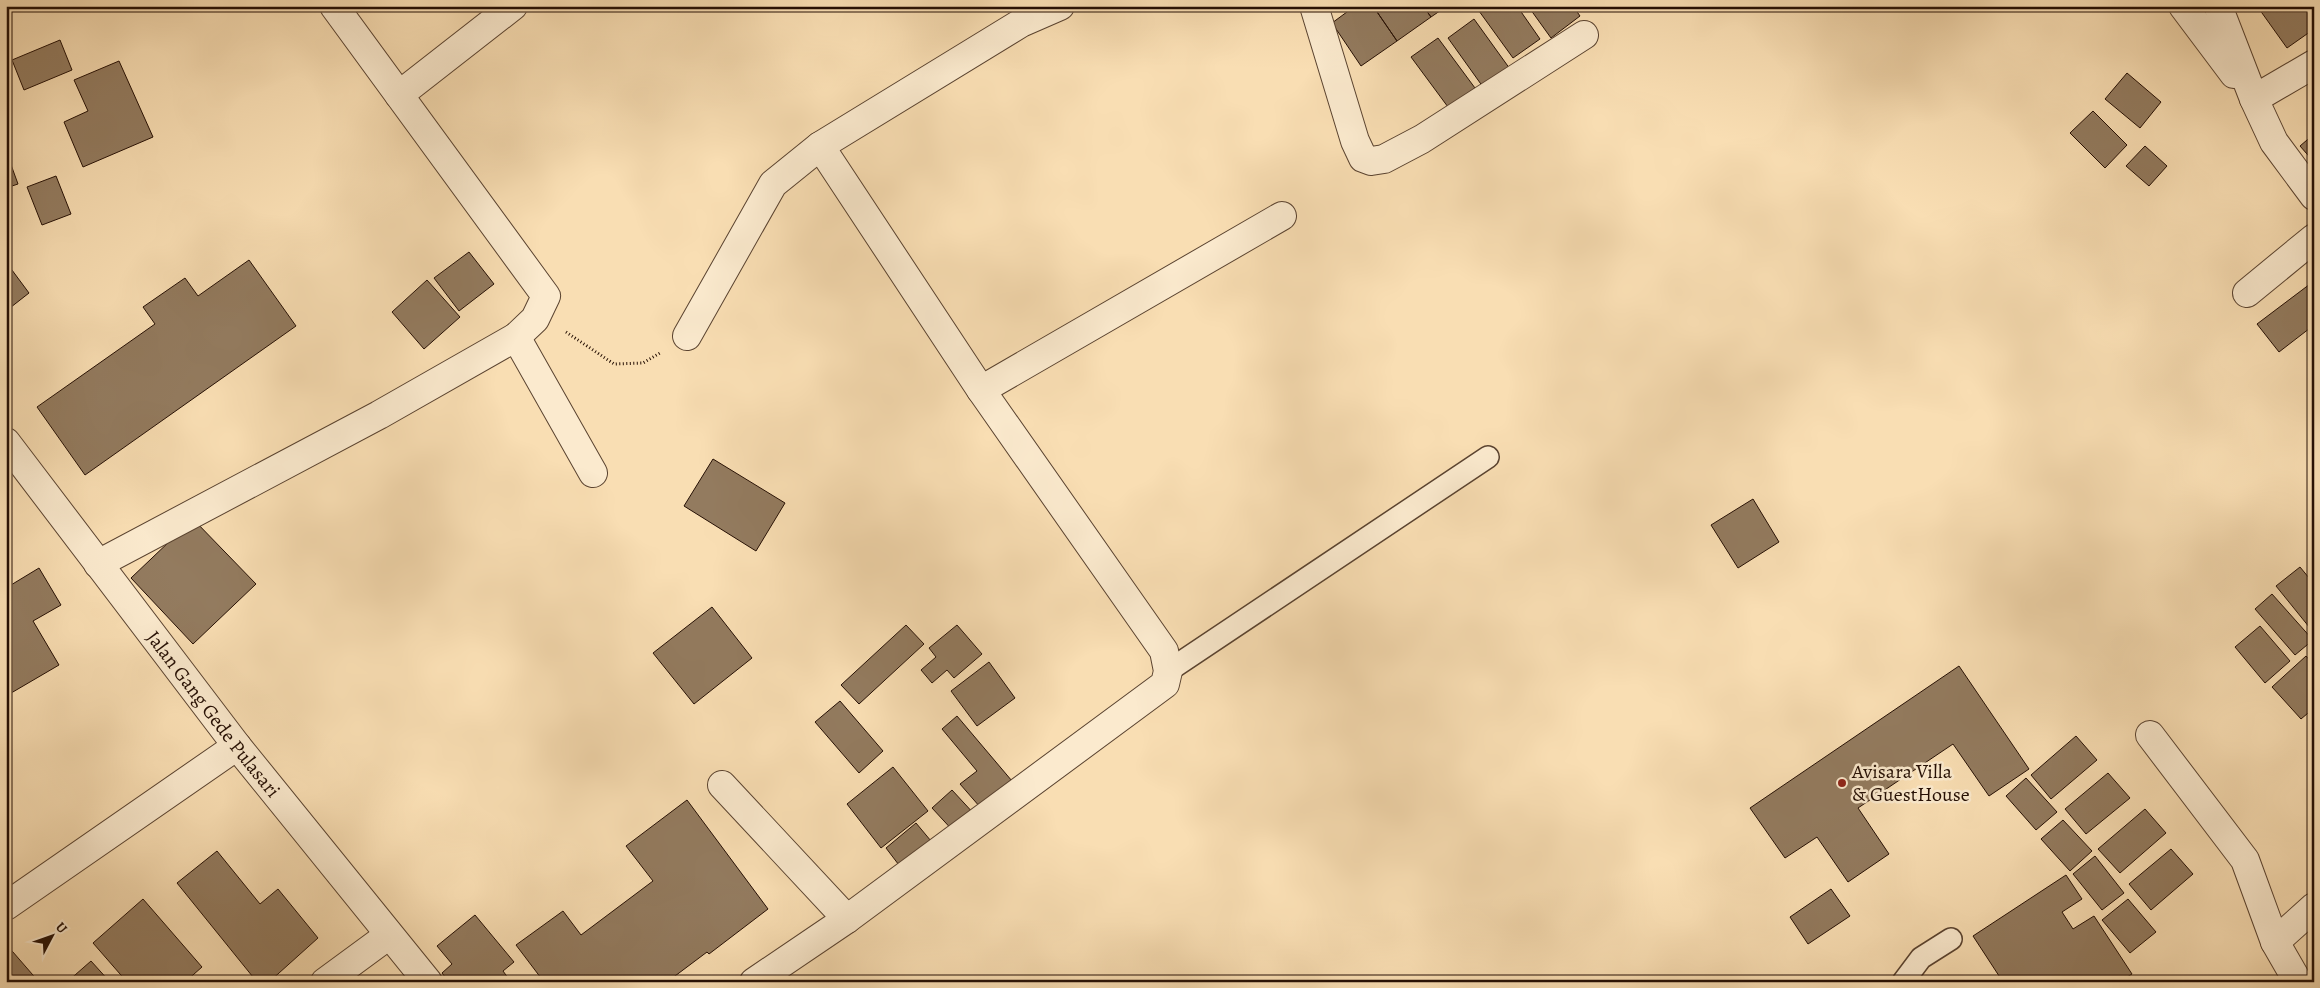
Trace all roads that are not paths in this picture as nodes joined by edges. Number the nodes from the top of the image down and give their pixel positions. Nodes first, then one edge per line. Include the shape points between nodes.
1 (334, 6) edge
2 (513, 6) edge
3 (1060, 6) edge
4 (1314, 6) edge
5 (2183, 6) edge
6 (2218, 6) edge
7 (1584, 35) dead end
8 (2314, 64) edge
9 (399, 95) junction
10 (2254, 99) junction
11 (820, 146) junction
12 (2314, 196) edge
13 (1282, 216) dead end
14 (2314, 238) edge
15 (2247, 293) dead end
16 (687, 336) road end
17 (516, 337) junction
18 (981, 390) junction
19 (6, 442) edge
20 (1488, 457) dead end
21 (593, 473) dead end
22 (98, 564) junction
23 (1168, 671) junction
24 (2150, 735) dead end
25 (238, 746) junction
26 (722, 785) dead end
27 (6, 906) edge
28 (2314, 907) edge
29 (847, 919) junction
30 (389, 935) junction
31 (1951, 939) dead end
32 (2276, 942) junction
33 (325, 982) edge
34 (428, 982) edge
35 (754, 982) edge
36 (1904, 982) edge
37 (2298, 982) edge

1 - 9 street
2 - 9 street
3 - 11 street via 1021,23
4 - 7 street via 1356,141 1363,158 1371,161 1384,159 1422,139
5 - 10 street
6 - 10 street
8 - 10 street
9 - 17 street via 546,296 535,319
10 - 12 street via 2274,142
11 - 16 street via 773,184
11 - 18 street
13 - 18 street
14 - 15 street
17 - 21 street
17 - 22 street via 379,415
18 - 23 street via 1164,651
19 - 22 street, Jalan Gang Gede Pulasari
20 - 23 lane
22 - 25 street, Jalan Gang Gede Pulasari
23 - 29 street via 1164,684
24 - 32 street via 2245,860
25 - 27 street
25 - 30 street, Jalan Gang Gede Pulasari
26 - 29 street
28 - 32 street
29 - 35 street
30 - 33 street
30 - 34 street, Jalan Gang Gede Pulasari
31 - 36 lane via 1921,958
32 - 37 street

